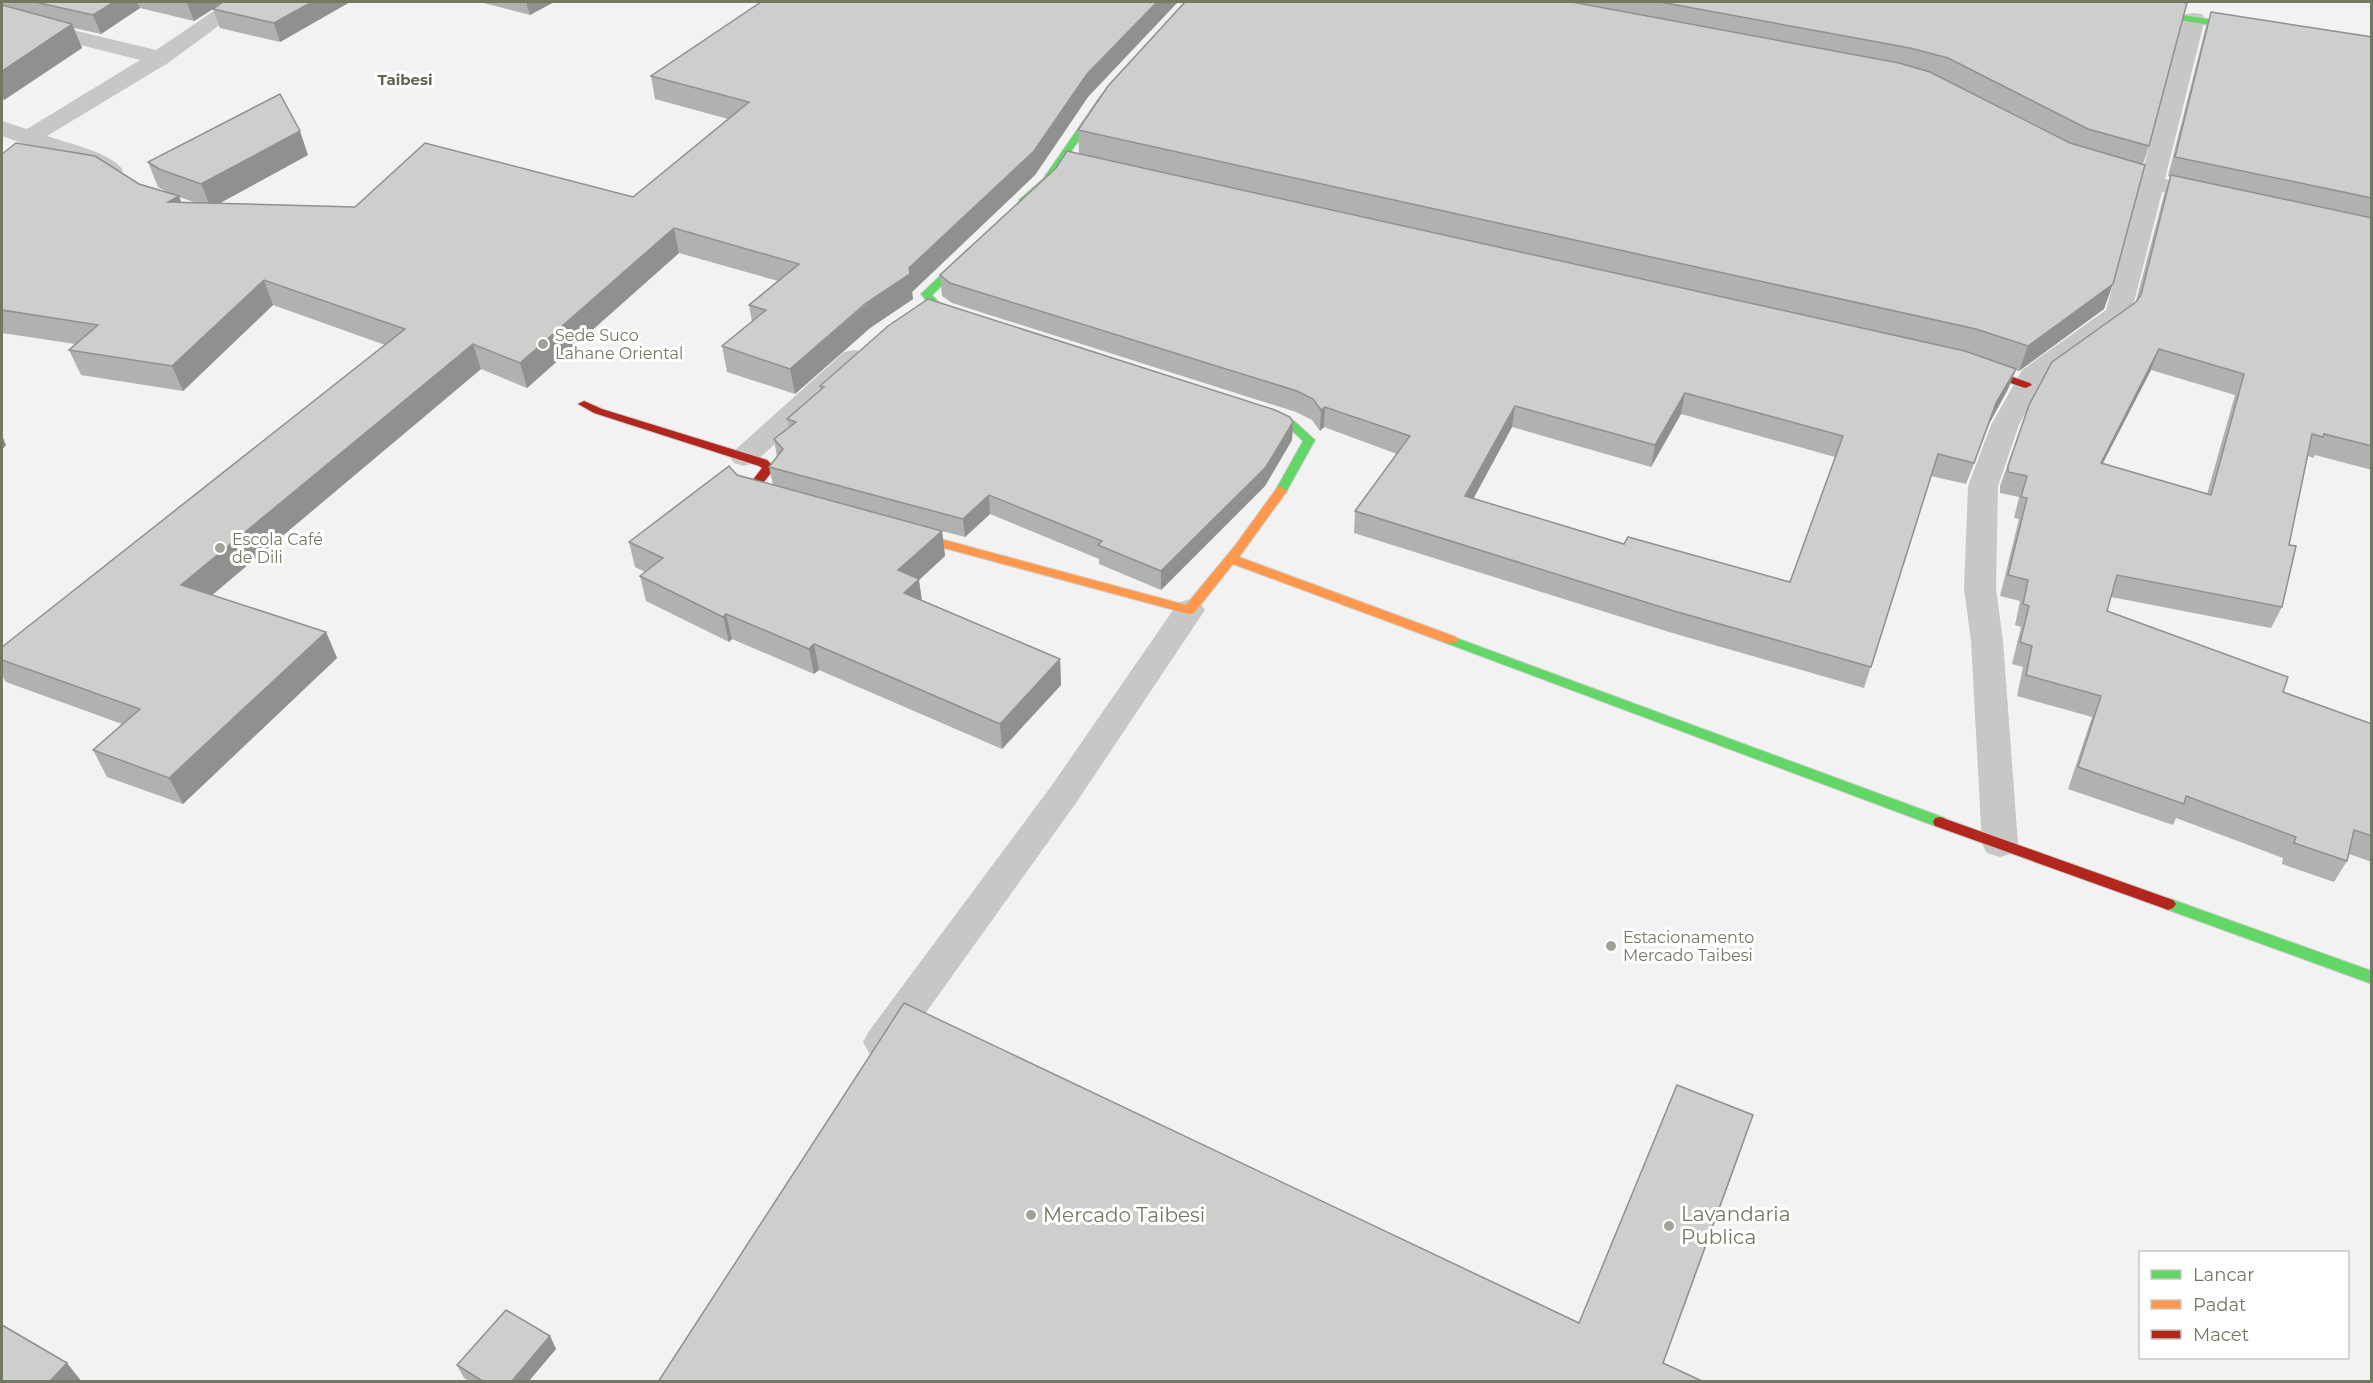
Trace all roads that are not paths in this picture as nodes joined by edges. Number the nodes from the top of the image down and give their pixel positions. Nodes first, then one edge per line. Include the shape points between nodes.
1 (240, 2) edge
2 (2090, 2) edge
3 (2, 19) edge
4 (2194, 20) junction
5 (2265, 32) edge
6 (160, 57) junction
7 (1113, 87) edge
8 (2, 128) edge
9 (30, 137) junction
10 (2081, 163) edge
11 (129, 182) edge
12 (2152, 183) junction
13 (2233, 201) edge
14 (1011, 213) edge
15 (986, 237) edge
16 (977, 322) edge
17 (873, 342) edge
18 (1955, 362) edge
19 (2026, 385) junction
20 (584, 404) dead end
21 (1239, 405) edge
22 (744, 457) junction
23 (799, 505) edge
24 (891, 530) edge
25 (1232, 559) junction
26 (1189, 610) junction
27 (2000, 844) junction
28 (2372, 978) edge
29 (865, 1069) edge

1 - 6 street
2 - 4 street
3 - 6 street
4 - 5 street
4 - 12 street
6 - 9 street
7 - 14 street via 1098,104 1066,160
8 - 9 street
9 - 11 street via 99,162
10 - 12 street
12 - 13 street
12 - 19 street via 2118,314 2032,376
15 - 16 street via 926,294 919,310 942,311
17 - 22 street
18 - 19 street
19 - 27 street via 2004,425 1983,486 1980,588
20 - 22 street
21 - 25 street via 1285,420 1301,428 1309,440 1299,461
22 - 23 street via 768,468 753,492
24 - 26 street
25 - 26 street
25 - 27 street
26 - 29 street via 1064,794
27 - 28 street

